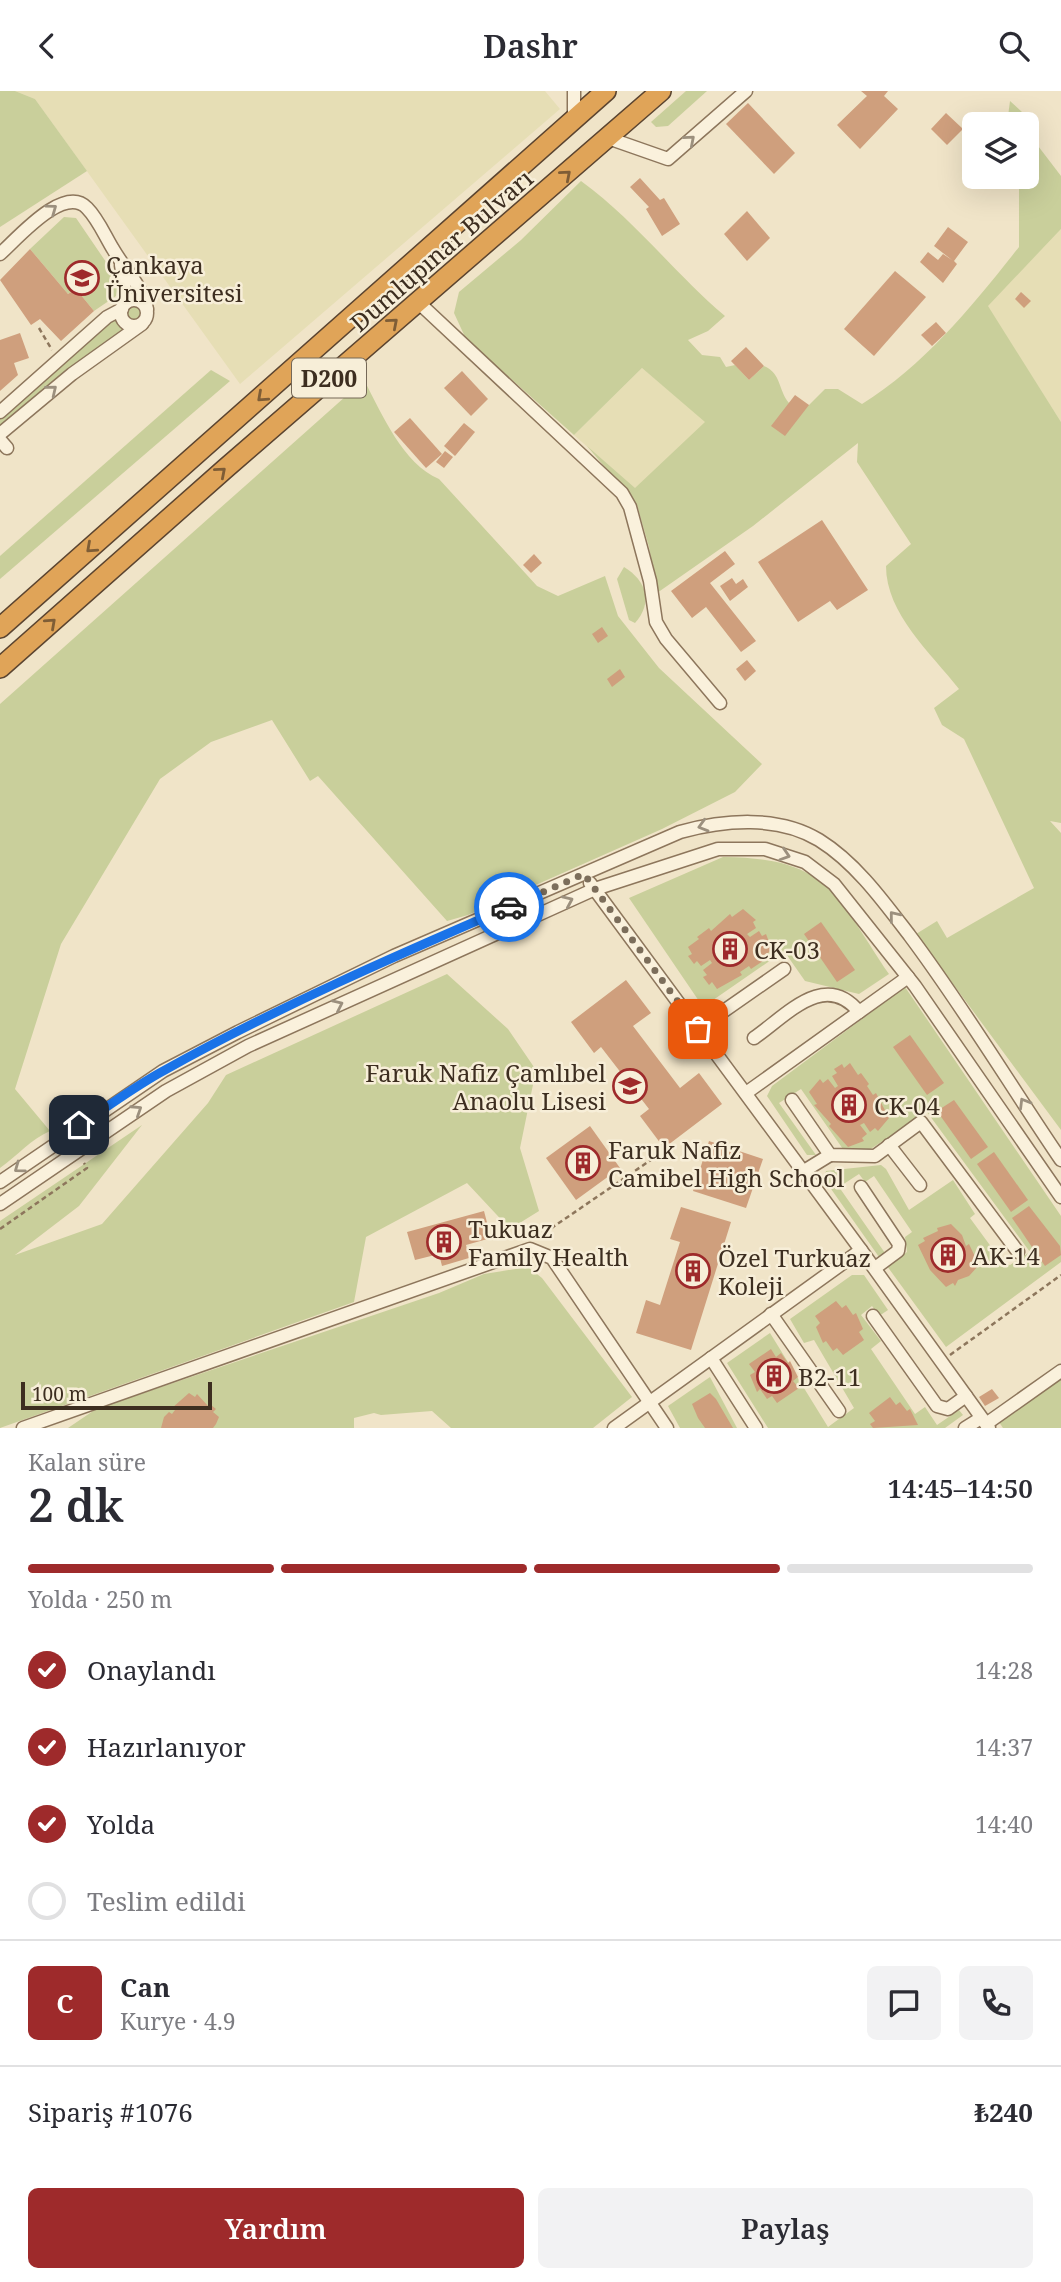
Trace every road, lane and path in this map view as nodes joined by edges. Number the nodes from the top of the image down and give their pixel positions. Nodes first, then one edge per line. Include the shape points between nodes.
1 (574, 91) edge
2 (606, 91) edge
3 (661, 91) edge
4 (746, 91) edge
5 (574, 120) junction
6 (608, 138) junction
7 (0, 254) edge
8 (120, 262) junction
9 (418, 302) junction
10 (124, 306) junction
11 (148, 309) junction
12 (142, 324) junction
13 (62, 344) dead end
14 (53, 350) dead end
15 (0, 412) edge
16 (0, 434) edge
17 (0, 628) edge
18 (0, 668) edge
19 (720, 703) dead end
20 (584, 874) junction
21 (594, 889) junction
22 (784, 969) dead end
23 (908, 977) junction
24 (859, 1012) junction
25 (698, 1029) junction
26 (754, 1038) dead end
27 (746, 1093) junction
28 (792, 1100) dead end
29 (889, 1145) junction
30 (661, 1153) dead end
31 (830, 1155) junction
32 (1061, 1160) edge
33 (87, 1168) dead end
34 (804, 1171) junction
35 (0, 1182) edge
36 (920, 1185) dead end
37 (861, 1187) dead end
38 (1061, 1197) edge
39 (0, 1204) edge
40 (0, 1229) edge
41 (530, 1249) junction
42 (862, 1249) junction
43 (1018, 1252) dead end
44 (875, 1268) junction
45 (1061, 1275) edge
46 (771, 1314) junction
47 (873, 1316) dead end
48 (710, 1358) junction
49 (942, 1361) junction
50 (1061, 1371) edge
51 (966, 1396) junction
52 (651, 1401) junction
53 (839, 1411) dead end
54 (61, 1415) junction
55 (985, 1423) edge
56 (23, 1428) edge
57 (54, 1428) edge
58 (614, 1428) edge
59 (667, 1428) edge
60 (756, 1428) edge
61 (965, 1428) edge

1 - 5 street
2 - 5 highway, Dumlupınar Bulvarı / D200
3 - 6 highway, Dumlupınar Bulvarı / D200
6 -> 4 street via 668,159
5 -> 17 highway, Dumlupınar Bulvarı / D200
9 -> 6 highway, Dumlupınar Bulvarı / D200
7 -> 8 street via 50,209 77,201 87,208
8 - 10 street
8 - 11 street via 135,280
18 -> 9 highway, Dumlupınar Bulvarı / D200
9 - 19 street via 622,493 650,581 656,622
10 - 11 street via 139,300
10 - 12 street via 122,318 128,325
10 - 15 street
11 - 12 street
16 -> 12 street
13 - 14 path
20 - 21 street
32 -> 20 street via 928,960 852,865 817,839 769,823 715,823 680,832
20 -> 35 street via 394,956 163,1071
21 -> 23 street via 718,849 765,849 805,862 834,884
21 - 25 street
39 -> 21 street via 166,1091 248,1046
22 - 25 street
23 - 24 street
23 - 38 street
24 - 26 street via 848,999 818,994
24 - 27 street
25 - 27 street
27 - 34 street
28 - 31 street
29 - 31 street via 875,1156
29 - 36 street
29 - 43 street via 921,1122
30 - 41 path via 538,1235
31 - 34 street
33 - 40 path
34 - 42 street
37 - 44 street via 899,1244 898,1251
41 - 52 street via 552,1258
41 - 54 street
42 - 44 street
42 - 46 street
44 - 49 street
45 - 49 path
46 - 48 street
46 - 53 street
47 - 51 street via 937,1406 948,1409
48 - 52 street
48 - 60 street
49 - 51 street
50 - 55 street
51 - 55 street
52 - 58 street
52 - 59 street
54 - 56 street
54 - 57 street
55 - 61 street

